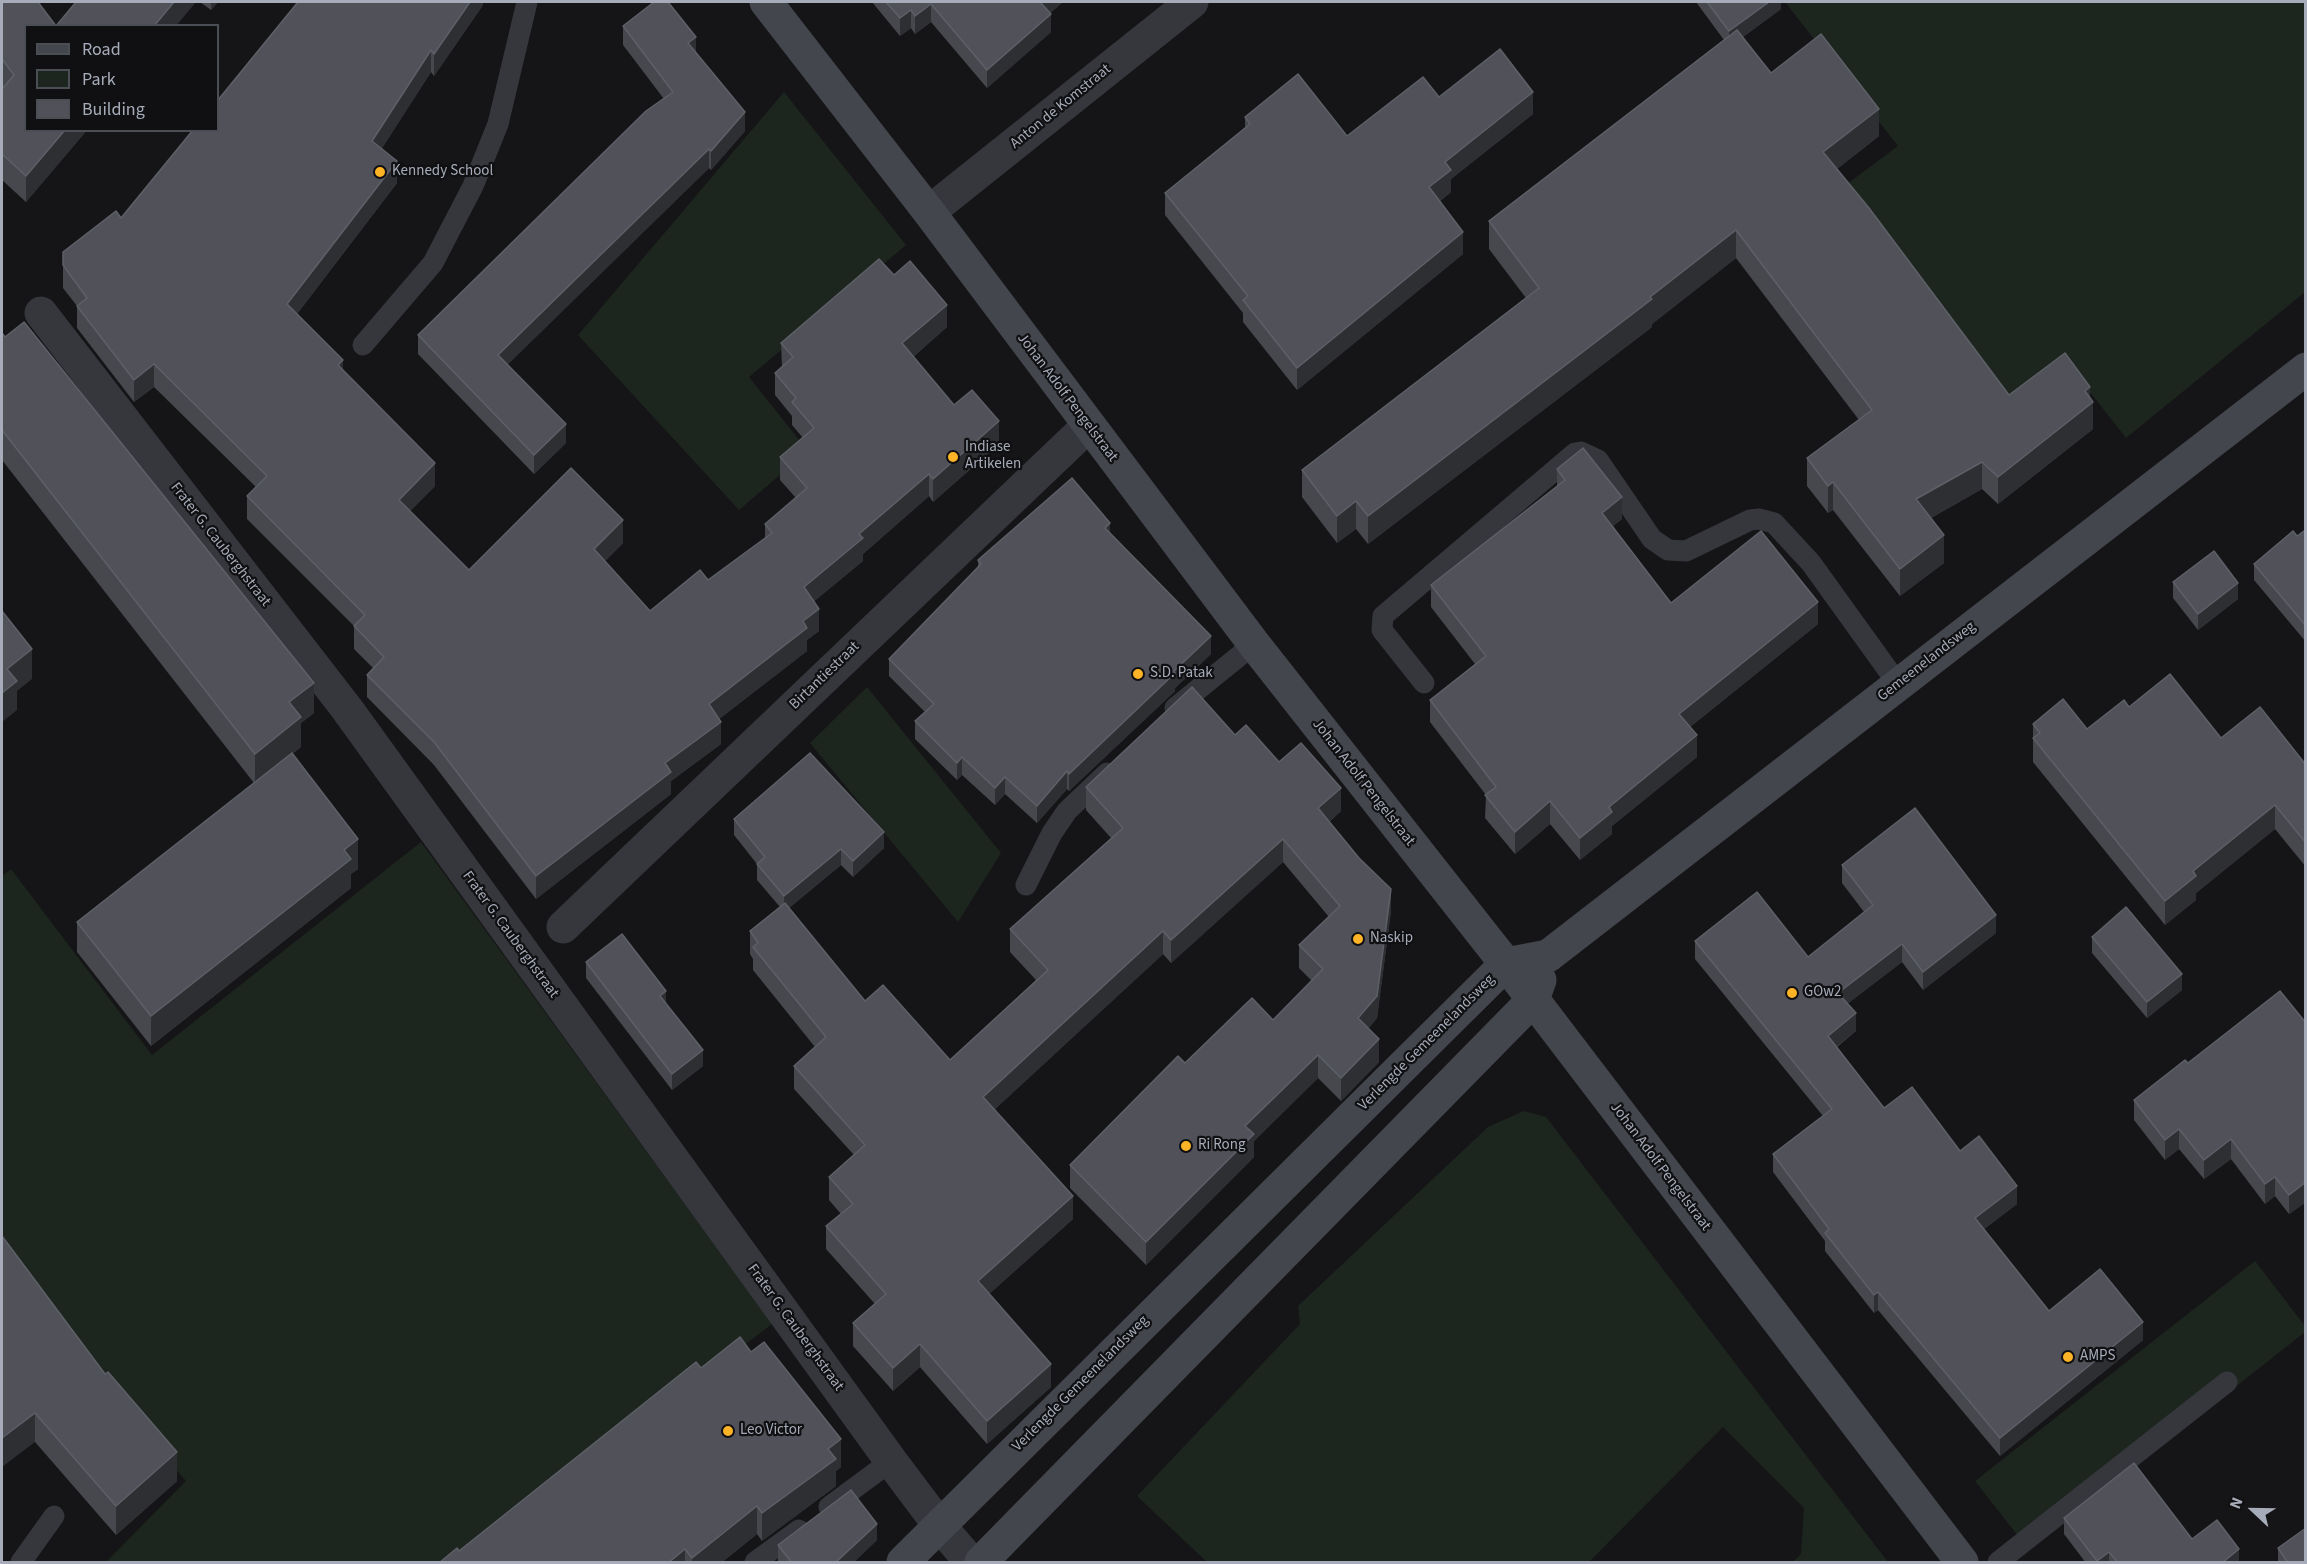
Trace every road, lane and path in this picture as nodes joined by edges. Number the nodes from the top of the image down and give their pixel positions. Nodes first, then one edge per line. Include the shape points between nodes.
1 (527, 2) edge
2 (766, 2) edge
3 (1192, 2) edge
4 (929, 212) junction
5 (41, 313) dead end
6 (363, 345) dead end
7 (2306, 369) edge
8 (1088, 426) junction
9 (1254, 644) junction
10 (1424, 683) dead end
11 (1898, 684) junction
12 (1157, 724) edge
13 (1125, 754) edge
14 (1026, 885) dead end
15 (563, 927) dead end
16 (1548, 956) junction
17 (1506, 964) junction
18 (1533, 1000) junction
19 (2228, 1383) dead end
20 (891, 1461) junction
21 (54, 1516) dead end
22 (939, 1526) junction
23 (21, 1563) edge
24 (755, 1563) edge
25 (903, 1563) edge
26 (971, 1563) edge
27 (981, 1563) edge
28 (1962, 1563) edge
29 (1998, 1563) edge

1 - 6 lane via 498,124 473,186 433,263
2 - 4 main road, Johan Adolf Pengelstraat
3 - 4 street, Anton de Komstraat
4 - 8 main road, Johan Adolf Pengelstraat
5 - 20 street, Frater G. Cauberghstraat via 347,709
7 - 11 main road, Gemeenelandsweg
8 - 9 main road, Johan Adolf Pengelstraat
8 - 15 street, Birtantiestraat
9 - 12 lane
9 - 17 main road, Johan Adolf Pengelstraat
10 - 11 lane via 1382,630 1383,616 1575,453 1581,452 1598,460 1652,539 1668,550 1686,551 1750,520 1774,523 1811,563
11 - 16 main road, Gemeenelandsweg
13 - 14 lane via 1068,811 1052,833
16 - 17 main road, Verlengde Gemeenelandsweg
16 - 18 main road
17 - 18 main road, Johan Adolf Pengelstraat
17 - 22 main road, Verlengde Gemeenelandsweg
18 - 27 main road
18 - 28 main road, Johan Adolf Pengelstraat
19 - 29 lane
20 - 22 street, Frater G. Cauberghstraat
20 - 24 lane
21 - 23 lane
22 - 25 main road, Verlengde Gemeenelandsweg
22 - 26 street, Frater G. Cauberghstraat

